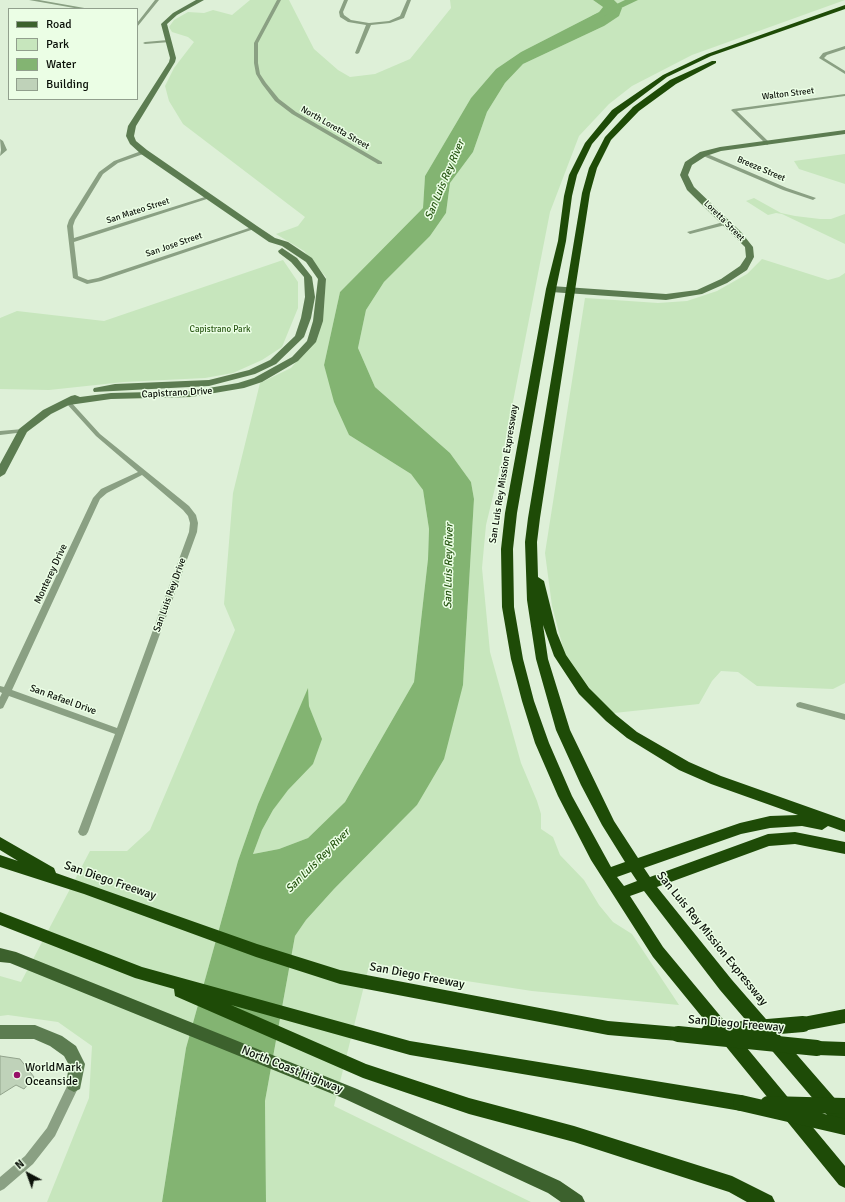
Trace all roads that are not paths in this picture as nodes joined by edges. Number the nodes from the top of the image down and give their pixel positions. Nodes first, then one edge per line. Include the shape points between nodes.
1 (31, 0) edge
2 (157, 0) edge
3 (201, 0) edge
4 (279, 0) edge
5 (346, 0) edge
6 (409, 0) edge
7 (845, 7) edge
8 (82, 8) edge
9 (845, 14) edge
10 (138, 24) edge
11 (369, 24) junction
12 (168, 41) junction
13 (145, 43) dead end
14 (845, 46) edge
15 (357, 53) dead end
16 (845, 73) edge
17 (845, 95) edge
18 (845, 132) edge
19 (0, 141) edge
20 (766, 143) junction
21 (144, 152) junction
22 (0, 154) edge
23 (703, 154) junction
24 (380, 163) dead end
25 (210, 197) junction
26 (813, 198) dead end
27 (727, 222) junction
28 (254, 228) junction
29 (690, 232) dead end
30 (71, 241) junction
31 (551, 289) junction
32 (571, 291) junction
33 (68, 402) junction
34 (23, 431) junction
35 (0, 433) edge
36 (143, 472) junction
37 (0, 474) edge
38 (531, 542) junction
39 (4, 690) edge
40 (800, 705) dead end
41 (0, 706) edge
42 (845, 717) edge
43 (119, 732) junction
44 (845, 826) edge
45 (845, 829) edge
46 (83, 832) dead end
47 (0, 843) edge
48 (845, 848) edge
49 (0, 861) edge
50 (633, 865) junction
51 (608, 874) junction
52 (71, 884) junction
53 (647, 884) junction
54 (620, 894) junction
55 (0, 918) edge
56 (6, 956) edge
57 (140, 973) junction
58 (845, 1016) edge
59 (0, 1032) edge
60 (678, 1034) junction
61 (845, 1049) edge
62 (74, 1084) joint
63 (741, 1103) junction
64 (845, 1106) edge
65 (845, 1123) edge
66 (845, 1127) edge
67 (845, 1179) edge
68 (0, 1185) edge
69 (576, 1202) edge
70 (766, 1202) edge

1 - 8 street
2 - 10 street via 145,12
3 - 12 street, Capistrano Drive via 167,20 164,28
4 - 24 street, North Loretta Street via 256,43 258,74 264,84 277,100 294,113
5 - 11 street via 342,16 350,21
6 - 11 street via 402,17 390,22
7 - 31 highway, San Luis Rey Mission Expressway via 687,64 646,88 615,112 589,143 573,175
9 - 32 highway via 706,65 667,86 624,120 605,144 593,168 586,193
11 - 15 street
12 - 13 street
12 - 21 street, Capistrano Drive via 172,62 132,126 132,142
14 - 16 street via 820,58
17 - 20 street, Walton Street via 734,110
18 - 20 street, Loretta Street
19 - 22 street via 4,150
20 - 23 street, Loretta Street via 720,149
21 - 25 street, Capistrano Drive
21 - 30 street via 116,162 101,173 72,220
23 - 26 street, Breeze Street via 785,189
23 - 27 street, Loretta Street via 688,164 684,175 686,182
25 - 28 street, Capistrano Drive
25 - 30 street, San Mateo Street
27 - 29 street
27 - 32 street, Loretta Street via 745,241 750,257 744,268 736,274 705,289 666,297
28 - 30 street, San Jose Street via 87,282 75,277
28 - 33 street, Capistrano Drive via 309,260 322,279 318,322 311,342 295,359 258,380 211,392 111,396
31 - 32 street, Loretta Street
31 - 51 highway, San Luis Rey Mission Expressway via 508,533 508,607 517,659 542,743 565,796
32 - 38 highway
33 - 34 street, Capistrano Drive via 40,416
33 - 36 street, San Luis Rey Drive via 98,435
34 - 35 street
34 - 37 street, Capistrano Drive
36 - 39 street, Monterey Drive via 104,491 97,498
36 - 43 street, San Luis Rey Drive via 186,508 194,523 193,532
38 - 44 highway via 542,605 560,656 584,691 612,718 643,742 690,769
38 - 50 highway, San Luis Rey Mission Expressway via 533,600 542,659 552,696 563,730 588,785
39 - 41 street, Monterey Drive
39 - 43 street, San Rafael Drive
40 - 42 street
43 - 46 street, San Luis Rey Drive
45 - 50 highway via 802,820 770,822 740,828
47 - 52 highway
48 - 53 highway via 795,838 768,840
49 - 52 highway, San Diego Freeway
50 - 51 highway
50 - 53 highway, San Luis Rey Mission Expressway
51 - 54 highway, San Luis Rey Mission Expressway
52 - 60 highway, San Diego Freeway via 340,977 608,1028
53 - 54 highway
53 - 65 highway, San Luis Rey Mission Expressway via 726,986
54 - 67 highway, San Luis Rey Mission Expressway via 663,958
55 - 57 highway
56 - 69 main road, North Coast Highway via 351,1094 554,1187
57 - 63 highway via 410,1048
57 - 70 highway via 363,1070 468,1106 574,1134 732,1186
58 - 60 highway, bridge via 803,1024
59 - 62 street via 35,1032 56,1041 70,1051 76,1064
60 - 61 highway, San Diego Freeway, bridge
62 - 68 street via 51,1132 29,1160
63 - 64 highway, bridge
63 - 66 highway, bridge

